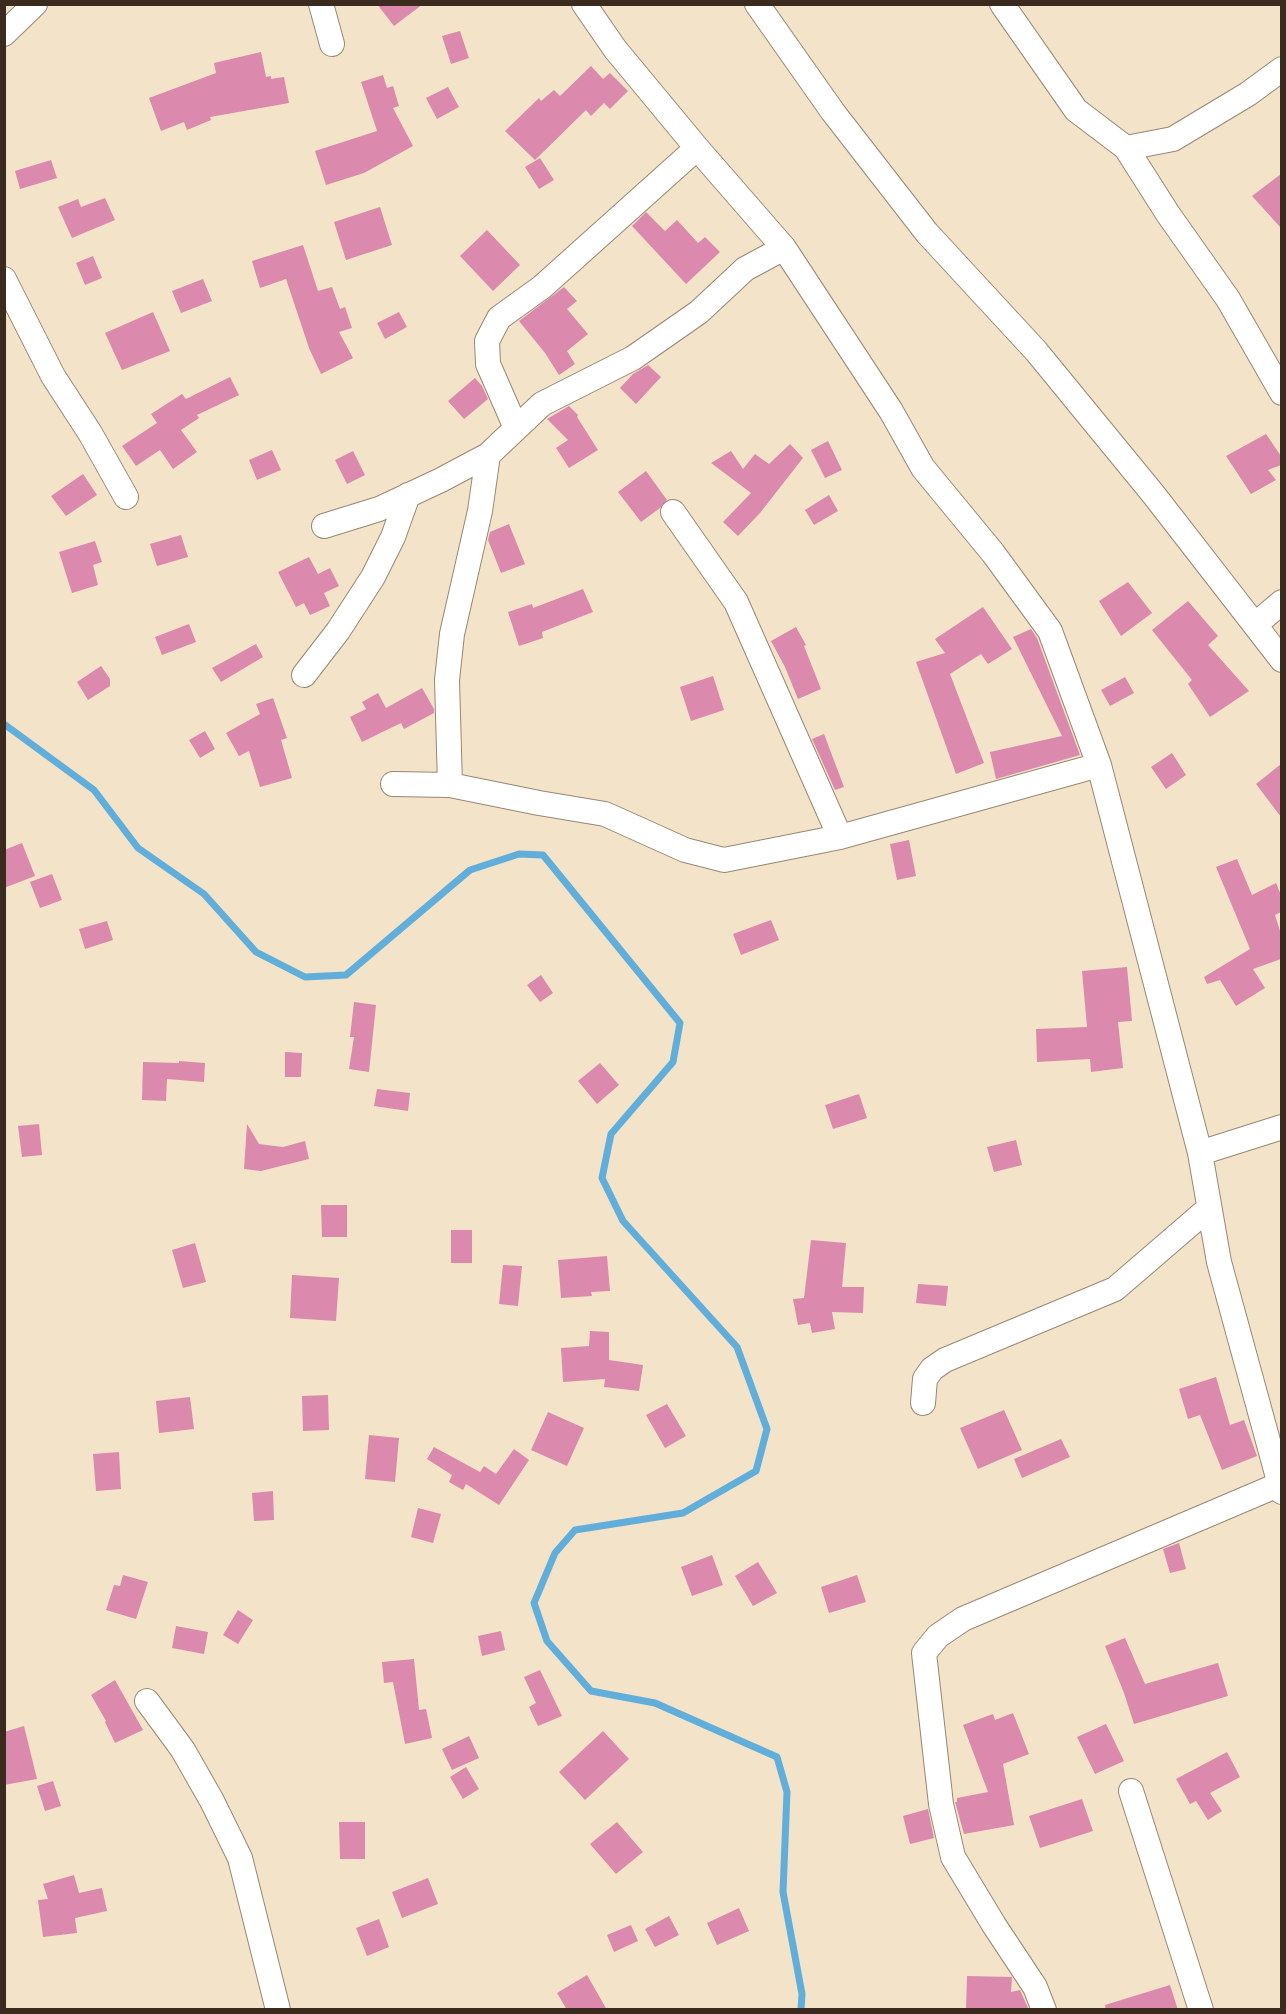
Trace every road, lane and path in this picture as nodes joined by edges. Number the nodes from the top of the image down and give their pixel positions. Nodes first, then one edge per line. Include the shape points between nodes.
1 (35, 4) edge
2 (321, 4) edge
3 (585, 4) edge
4 (757, 4) edge
5 (1002, 4) edge
6 (4, 34) edge
7 (332, 44) dead end
8 (1281, 69) edge
9 (696, 148) junction
10 (1125, 148) junction
11 (784, 248) junction
12 (4, 279) edge
13 (1275, 365) edge
14 (1281, 393) edge
15 (516, 428) junction
16 (488, 455) junction
17 (408, 495) junction
18 (126, 497) dead end
19 (673, 512) dead end
20 (324, 526) dead end
21 (1281, 602) edge
22 (1256, 624) junction
23 (1281, 660) edge
24 (304, 675) dead end
25 (1099, 765) junction
26 (393, 784) dead end
27 (450, 785) junction
28 (840, 837) junction
29 (1281, 1127) edge
30 (1200, 1154) junction
31 (1209, 1208) junction
32 (923, 1403) dead end
33 (1280, 1489) edge
34 (147, 1701) dead end
35 (1131, 1791) dead end
36 (278, 2010) edge
37 (1044, 2010) edge
38 (1201, 2010) edge

1 - 6 street
2 - 7 street
3 - 9 street via 615,50
4 - 22 street via 833,112 927,233 1036,351
5 - 10 street via 1076,110
8 - 10 street via 1248,94 1173,139
9 - 11 street
9 - 15 street via 542,287 499,318 486,341 488,364
10 - 13 street
11 - 15 street via 745,268 699,312 633,358 542,404
11 - 25 street via 891,411 922,468 993,553 1050,631
12 - 18 street via 53,376
13 - 14 street
15 - 16 street
16 - 17 street
16 - 27 street via 480,511 452,634 447,717
17 - 20 street
17 - 24 street via 373,577
19 - 28 street via 736,602
21 - 22 street
22 - 23 street
25 - 28 street
25 - 30 street
26 - 27 street
27 - 28 street via 605,814 685,850 724,860
29 - 30 street
30 - 31 street
31 - 32 street via 1115,1289 945,1360 925,1379
31 - 33 street via 1219,1262
33 - 37 street via 963,1619 938,1636 924,1653 941,1804 953,1857 1035,1987
34 - 36 street via 183,1750 240,1858
35 - 38 street

